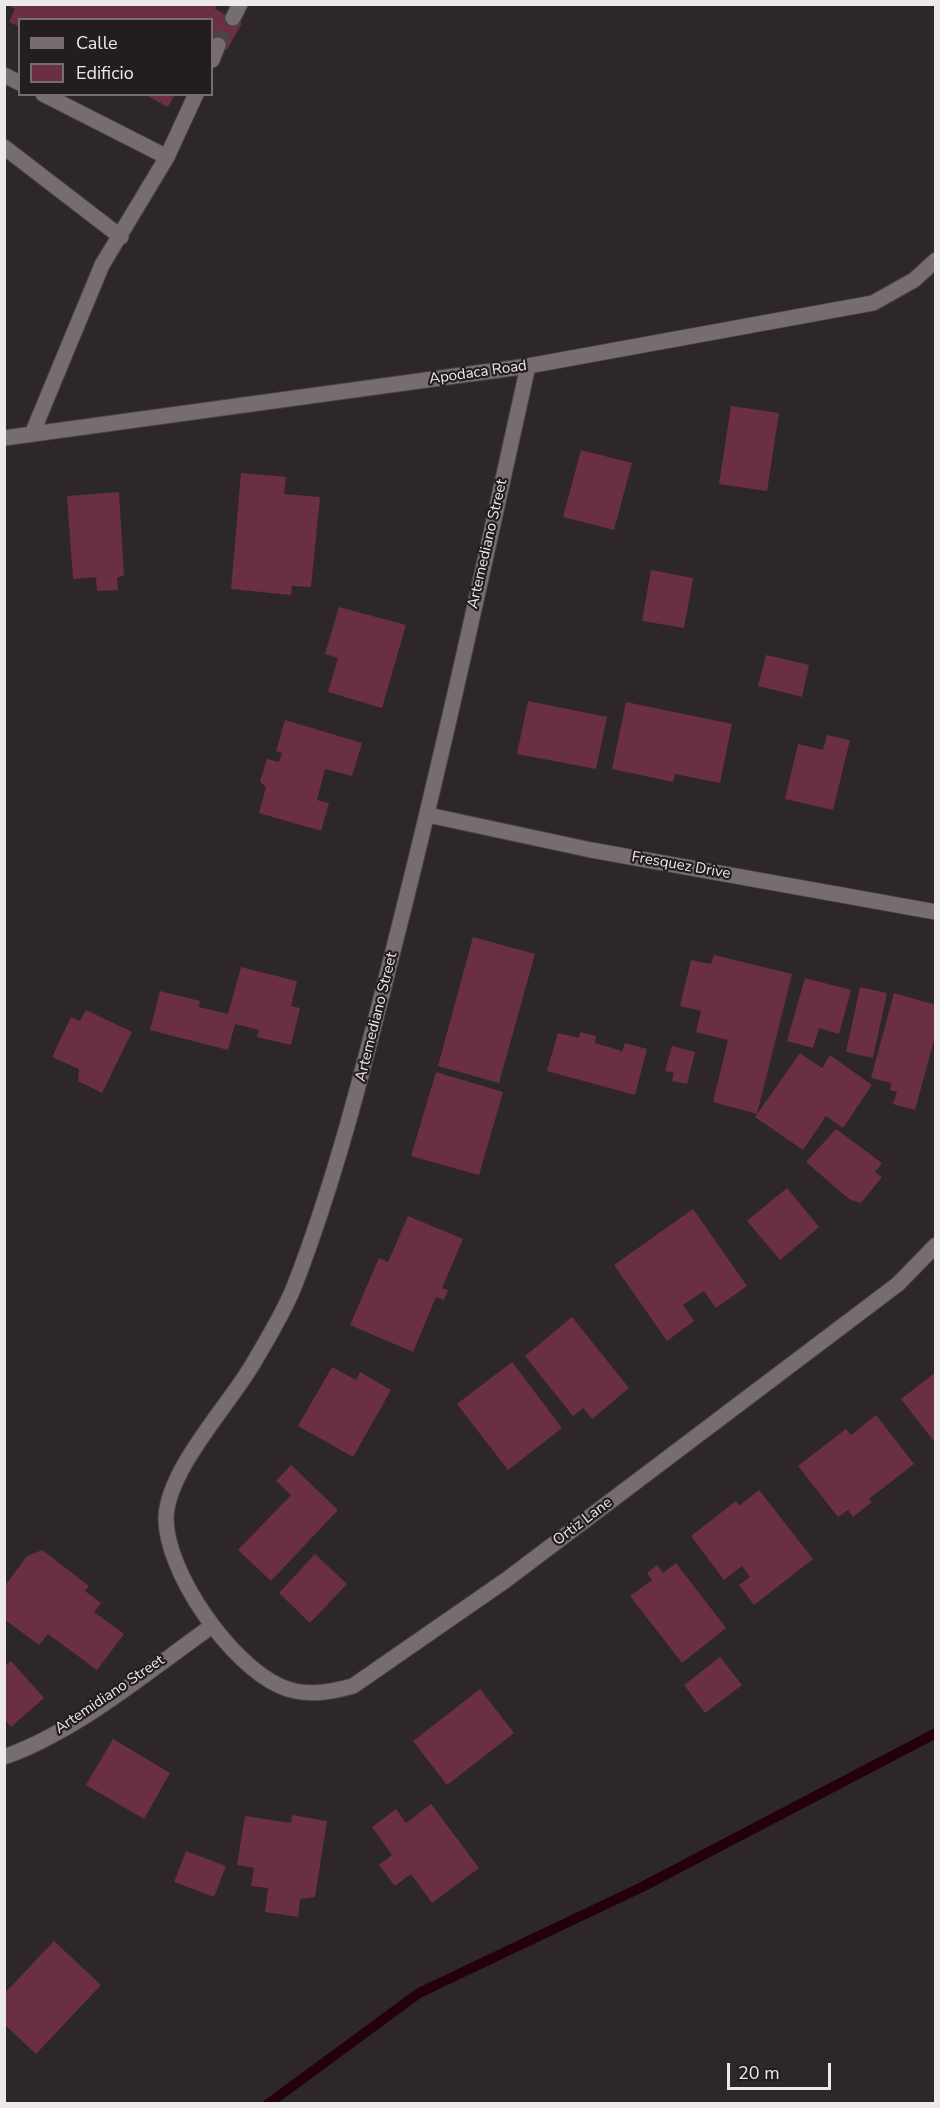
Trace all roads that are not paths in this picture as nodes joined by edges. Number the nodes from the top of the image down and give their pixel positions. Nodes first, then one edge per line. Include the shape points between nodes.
1 (4, 75) edge
2 (18, 82) edge
3 (47, 96) edge
4 (195, 96) edge
5 (4, 147) edge
6 (167, 157) junction
7 (121, 237) junction
8 (936, 260) edge
9 (528, 366) junction
10 (32, 434) junction
11 (4, 438) edge
12 (428, 815) junction
13 (936, 912) edge
14 (936, 1245) edge
15 (212, 1626) junction
16 (4, 1757) edge

1 - 2 street
3 - 6 street
4 - 6 street
5 - 7 street
6 - 7 street
7 - 10 street via 102,265
8 - 9 street, Apodaca Road via 914,280 873,303
9 - 10 street, Apodaca Road
9 - 12 street, Artemediano Street
10 - 11 street, Apodaca Road
12 - 13 street, Fresquez Drive via 591,850
12 - 15 street, Artemediano Street via 345,1140 296,1282 251,1367 192,1453 166,1510 166,1533 180,1573
14 - 15 street, Ortiz Lane via 898,1284 869,1306 506,1580 353,1686 328,1693 282,1687 252,1666
15 - 16 street, Artemidiano Street via 99,1706 27,1749

